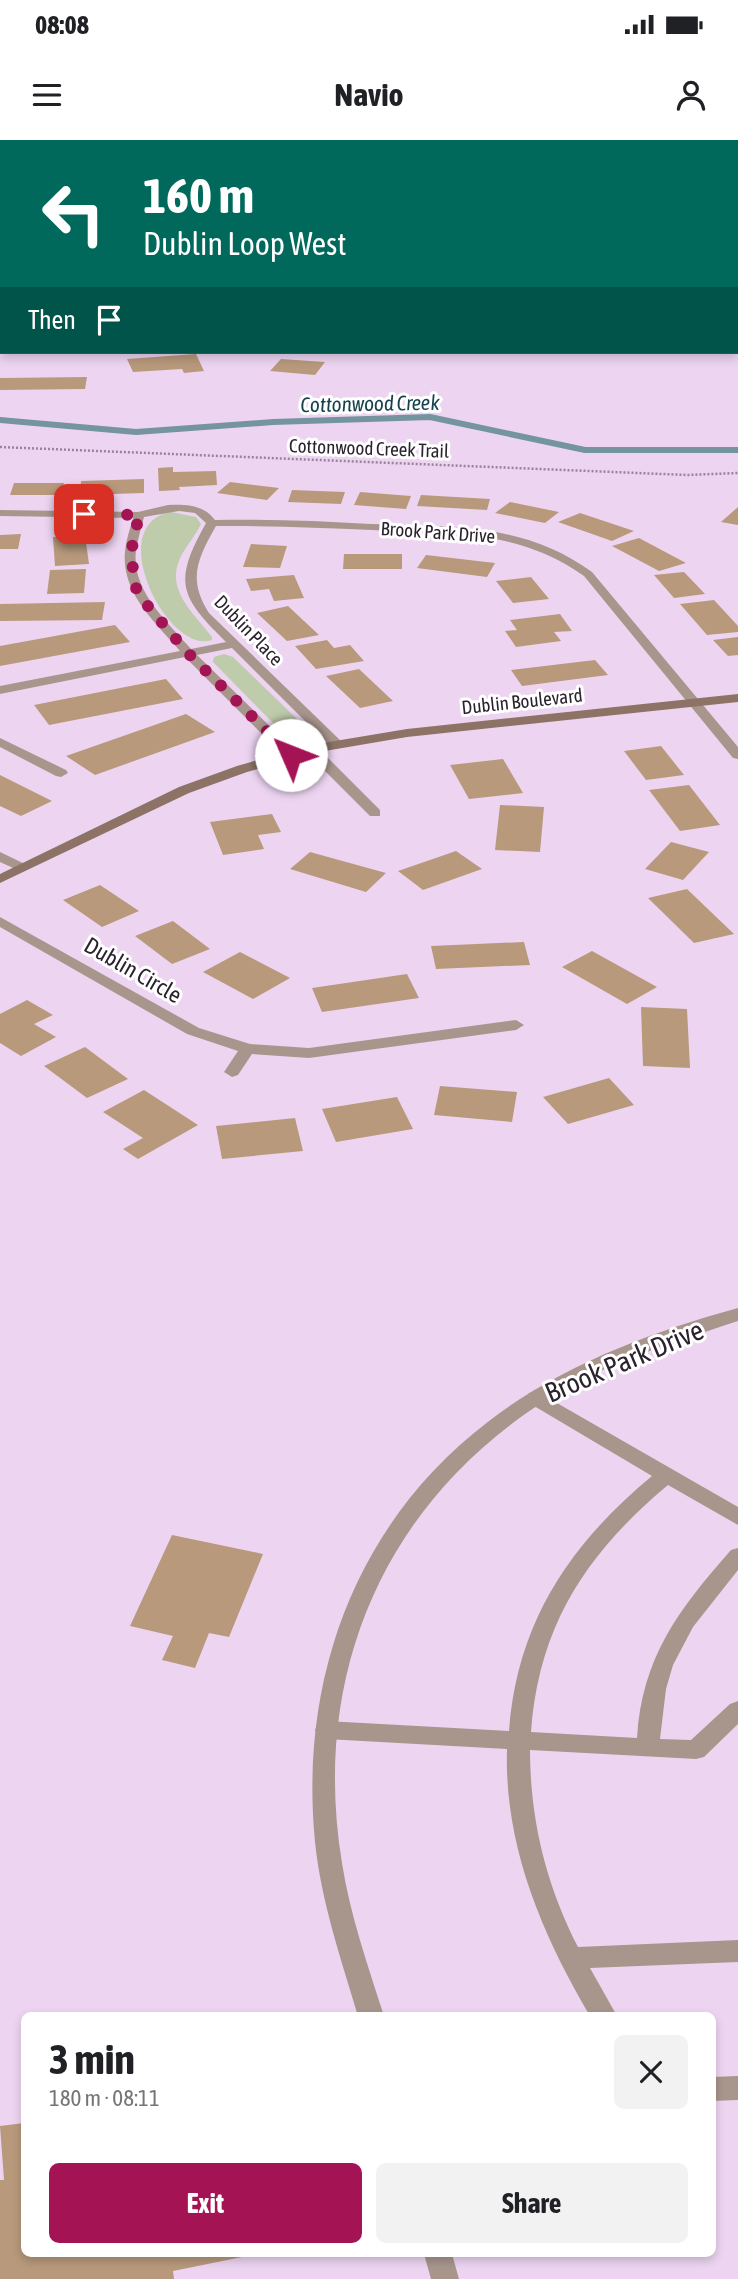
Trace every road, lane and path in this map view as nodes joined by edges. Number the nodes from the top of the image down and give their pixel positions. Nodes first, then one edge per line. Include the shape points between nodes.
1 (0, 447) edge
2 (738, 473) edge
3 (0, 513) edge
4 (139, 515) junction
5 (212, 523) junction
6 (234, 644) junction
7 (188, 653) junction
8 (0, 690) edge
9 (738, 698) edge
10 (695, 702) junction
11 (0, 741) edge
12 (335, 744) junction
13 (311, 750) junction
14 (291, 755) junction
15 (738, 755) edge
16 (61, 773) dead end
17 (375, 813) dead end
18 (0, 856) edge
19 (22, 868) junction
20 (0, 879) edge
21 (0, 921) edge
22 (516, 1025) dead end
23 (247, 1050) junction
24 (232, 1072) dead end
25 (738, 1314) edge
26 (536, 1398) junction
27 (666, 1475) junction
28 (738, 1517) edge
29 (738, 1556) edge
30 (738, 1710) edge
31 (326, 1730) junction
32 (520, 1741) junction
33 (648, 1748) junction
34 (738, 1951) edge
35 (572, 1958) junction
36 (370, 2012) edge
37 (602, 2012) edge
38 (738, 2088) edge
39 (716, 2089) edge
40 (439, 2257) edge
41 (445, 2279) edge

1 - 2 path, Cottonwood Creek Trail via 687,475
3 - 4 street
4 - 5 street via 182,508 205,514
4 - 7 street via 131,552 135,586 149,610
5 - 6 street, Dublin Place via 192,562 190,590 205,615
5 - 10 street, Brook Park Drive via 460,531 551,550 588,574
6 - 7 street
6 - 12 street, Dublin Place
7 - 8 street
7 - 14 street
9 - 10 main road, Dublin Boulevard
10 - 12 main road, Dublin Boulevard
10 - 15 street, Brook Park Drive
11 - 16 street
12 - 13 main road, Dublin Boulevard
13 - 14 main road, Dublin Boulevard
13 - 17 street
14 - 19 main road, Dublin Boulevard via 174,794
18 - 19 street
19 - 20 main road, Dublin Boulevard
21 - 23 street, Dublin Circle via 193,1031
22 - 23 street, Dublin Circle via 309,1053
23 - 24 street
25 - 26 street, Brook Park Drive via 615,1359
26 - 27 street
26 - 31 street, Brook Park Drive via 463,1454 429,1489 375,1564 354,1610
27 - 28 street
27 - 32 street via 612,1523 564,1586 528,1670
29 - 33 street via 696,1603 671,1643 652,1692
30 - 33 street via 696,1750
31 - 32 street
31 - 36 street, Brook Park Drive via 327,1843
32 - 33 street
32 - 35 street via 518,1779 529,1853 544,1899
34 - 35 street
35 - 37 street
38 - 39 street
40 - 41 street

